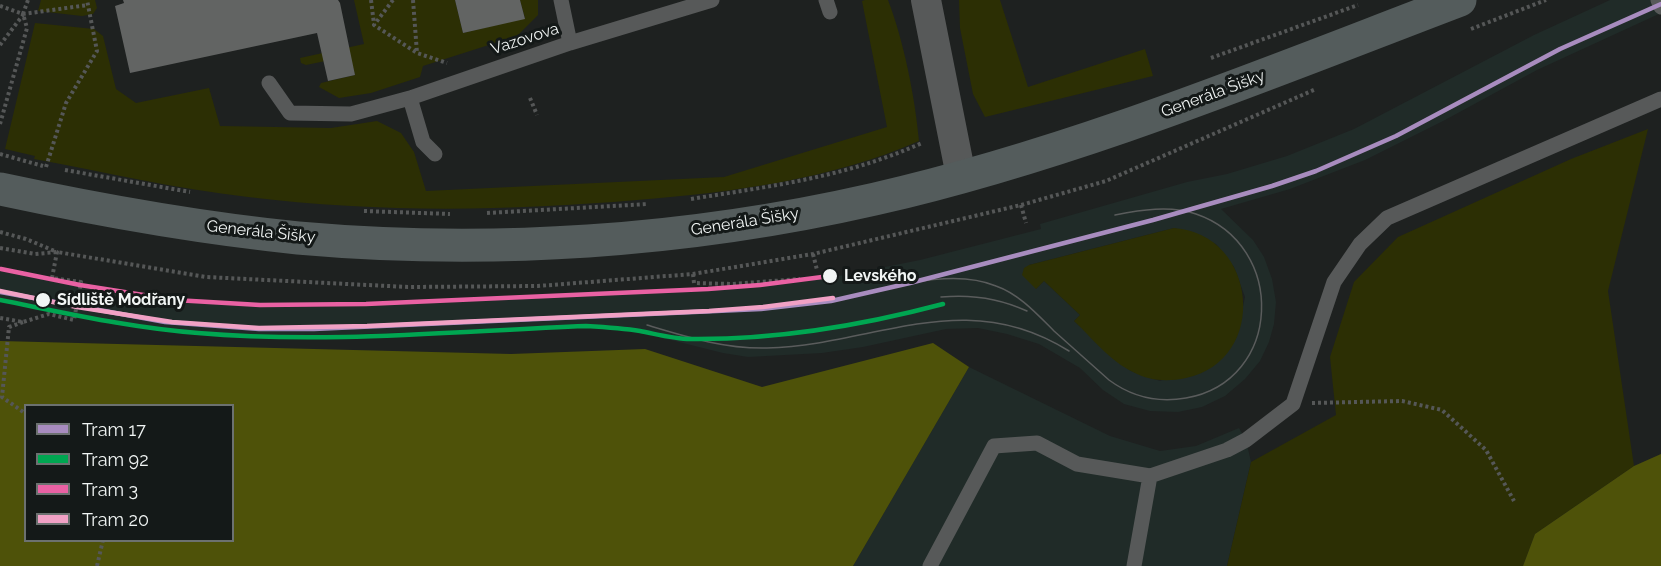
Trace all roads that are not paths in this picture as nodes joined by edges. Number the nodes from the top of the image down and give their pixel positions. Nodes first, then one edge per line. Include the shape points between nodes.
1 (561, 0) edge
2 (712, 0) edge
3 (926, 0) edge
4 (1460, 0) edge
5 (1658, 0) edge
6 (1661, 7) edge
7 (570, 43) junction
8 (269, 83) dead end
9 (410, 98) junction
10 (1661, 99) edge
11 (435, 153) dead end
12 (961, 176) junction
13 (0, 189) edge
14 (1150, 476) junction
15 (930, 566) edge
16 (1134, 566) edge

1 - 7 lane
2 - 7 lane, Vazovova
3 - 12 street
4 - 12 main road, Generála Šišky via 1139,121
5 - 6 lane
7 - 9 lane, Vazovova
8 - 9 lane, Vazovova via 290,113 351,114
9 - 11 lane via 423,142
10 - 14 lane via 1387,218 1360,244 1334,282 1293,404 1227,450
12 - 13 main road, Generála Šišky via 874,199 740,224 612,239 482,245 365,242 249,232 144,217
14 - 15 lane via 1077,464 1037,443 994,446
14 - 16 lane

